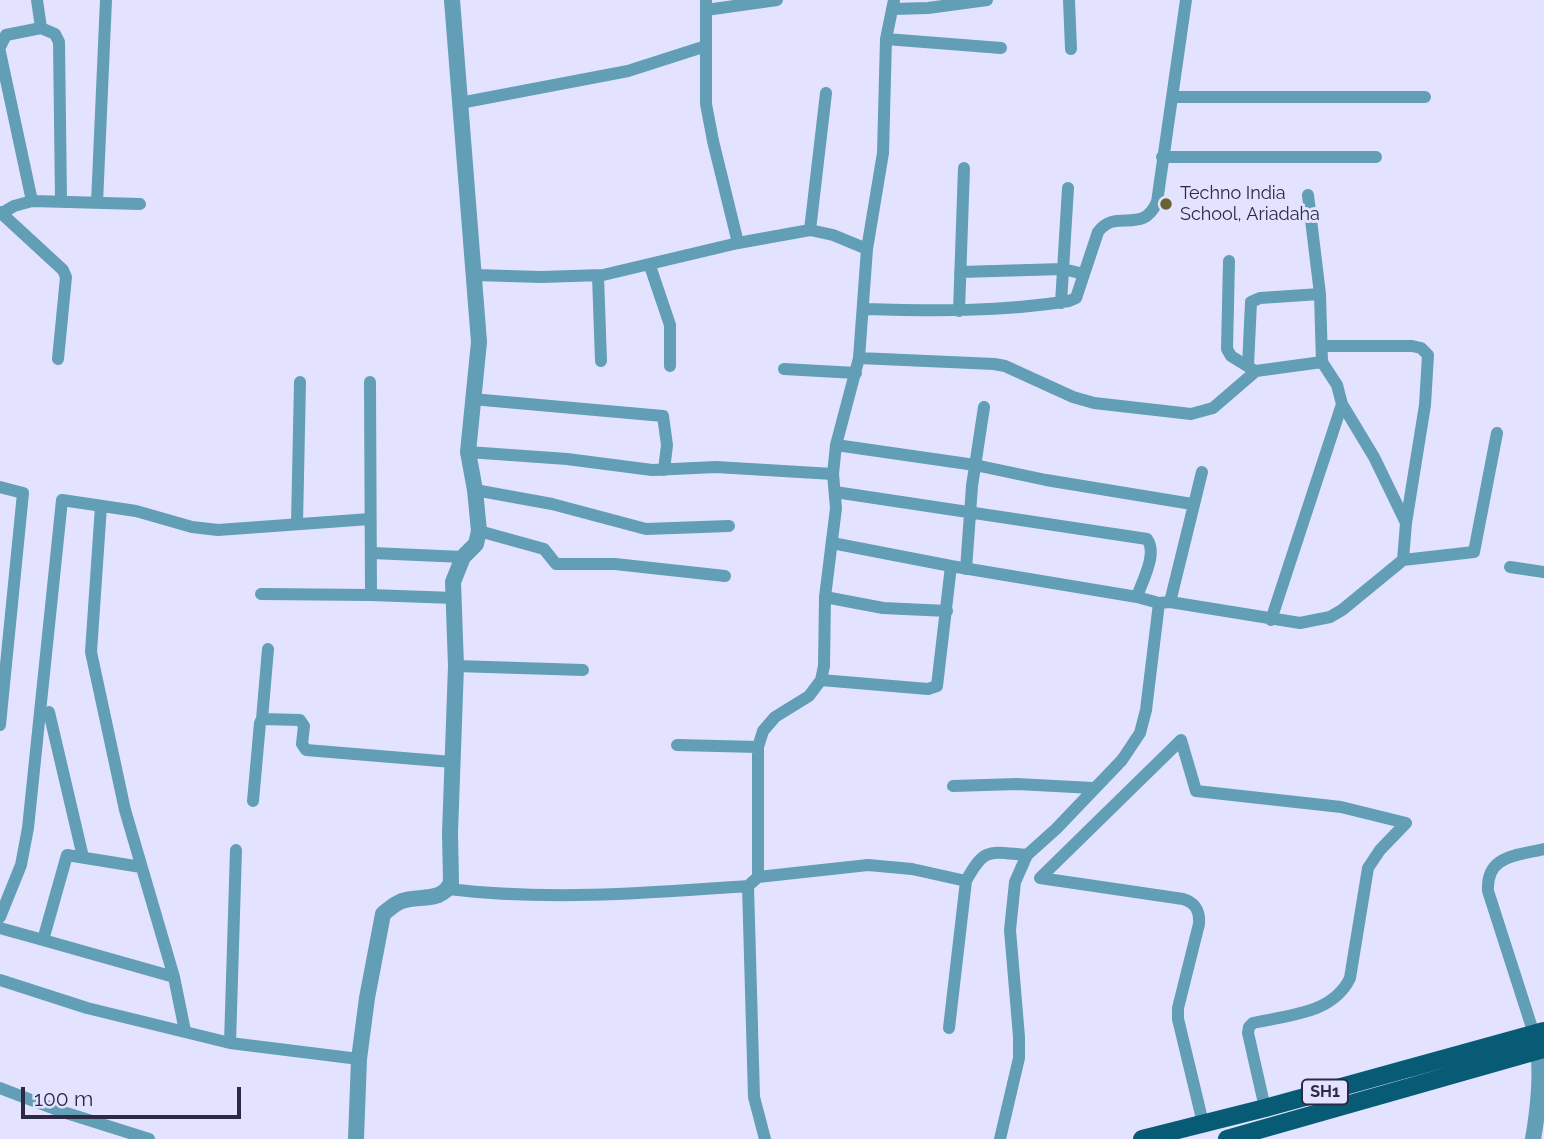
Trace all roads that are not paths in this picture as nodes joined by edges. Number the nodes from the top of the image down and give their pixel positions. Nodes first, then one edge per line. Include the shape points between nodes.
1 (37, 0) edge
2 (106, 0) edge
3 (452, 0) edge
4 (777, 0) edge
5 (987, 0) edge
6 (1069, 0) edge
7 (1186, 0) edge
8 (706, 5) edge
9 (893, 5) edge
10 (41, 28) junction
11 (886, 39) junction
12 (706, 46) junction
13 (1001, 48) dead end
14 (0, 49) edge
15 (1071, 49) dead end
16 (826, 93) dead end
17 (1425, 96) dead end
18 (1173, 97) junction
19 (460, 103) junction
20 (1162, 157) junction
21 (1376, 157) dead end
22 (964, 168) dead end
23 (1068, 188) dead end
24 (1308, 195) dead end
25 (32, 201) junction
26 (61, 201) junction
27 (97, 202) junction
28 (140, 204) dead end
29 (1, 213) edge
30 (810, 230) junction
31 (738, 243) junction
32 (867, 249) junction
33 (1229, 261) dead end
34 (650, 265) junction
35 (1063, 270) junction
36 (960, 272) junction
37 (1084, 274) junction
38 (475, 275) junction
39 (598, 276) junction
40 (1320, 294) junction
41 (1061, 303) junction
42 (864, 309) junction
43 (958, 311) junction
44 (1323, 346) junction
45 (859, 358) junction
46 (58, 359) dead end
47 (601, 360) dead end
48 (1322, 362) junction
49 (670, 366) dead end
50 (784, 369) dead end
51 (1252, 369) junction
52 (856, 373) junction
53 (300, 382) dead end
54 (370, 382) dead end
55 (472, 399) junction
56 (1342, 404) junction
57 (984, 407) dead end
58 (1497, 433) dead end
59 (836, 445) junction
60 (468, 452) junction
61 (975, 465) junction
62 (664, 470) junction
63 (1202, 472) dead end
64 (833, 474) junction
65 (0, 487) edge
66 (475, 489) junction
67 (835, 492) junction
68 (1192, 504) junction
69 (101, 506) junction
70 (970, 511) junction
71 (370, 519) junction
72 (1406, 523) junction
73 (297, 524) junction
74 (729, 526) dead end
75 (479, 531) junction
76 (832, 543) junction
77 (372, 553) junction
78 (463, 557) junction
79 (1403, 560) junction
80 (951, 566) junction
81 (1510, 567) dead end
82 (966, 569) junction
83 (1544, 572) edge
84 (725, 576) dead end
85 (261, 594) dead end
86 (371, 595) junction
87 (825, 597) junction
88 (1137, 597) junction
89 (454, 598) junction
90 (1164, 603) junction
91 (947, 611) junction
92 (1271, 620) junction
93 (268, 649) dead end
94 (456, 666) junction
95 (583, 670) dead end
96 (821, 680) junction
97 (49, 712) dead end
98 (262, 719) junction
99 (0, 725) edge
100 (677, 745) dead end
101 (758, 747) junction
102 (452, 762) junction
103 (953, 786) dead end
104 (1093, 788) junction
105 (253, 801) dead end
106 (1544, 849) edge
107 (236, 850) dead end
108 (1027, 855) junction
109 (83, 857) junction
110 (141, 867) junction
111 (753, 881) junction
112 (966, 881) junction
113 (448, 889) junction
114 (0, 917) edge
115 (0, 928) edge
116 (43, 940) junction
117 (174, 977) junction
118 (0, 980) edge
119 (950, 1028) dead end
120 (185, 1031) junction
121 (1540, 1041) edge
122 (230, 1043) junction
123 (359, 1059) junction
124 (0, 1088) edge
125 (1265, 1108) junction
126 (1203, 1123) junction
127 (115, 1134) edge
128 (149, 1139) edge
129 (356, 1139) edge
130 (765, 1139) edge
131 (1000, 1139) edge
132 (1142, 1139) edge
133 (1227, 1139) edge
134 (1532, 1139) edge

1 - 10 street
2 - 27 street
3 - 19 street
4 - 8 street
5 - 9 street via 928,8
6 - 15 street
7 - 18 street
8 - 12 street
9 - 11 street
10 - 14 street via 6,35
10 - 26 street via 55,34 59,42
11 - 13 street
11 - 32 street via 883,153
12 - 19 street via 628,71
12 - 31 street via 706,104
14 - 25 street
16 - 30 street
17 - 18 street
18 - 20 street
19 - 38 street
20 - 21 street
20 - 37 street via 1153,210 1141,220 1102,226
22 - 36 street
23 - 35 street
24 - 40 street
25 - 26 street
25 - 29 street
26 - 27 street
27 - 28 street
29 - 46 street via 66,277
30 - 31 street
30 - 32 street
31 - 34 street
32 - 42 street
33 - 51 street via 1227,349
34 - 39 street
34 - 49 street via 670,325
35 - 36 street
35 - 37 street
35 - 41 street
36 - 43 street
37 - 41 street via 1076,298
38 - 39 street
38 - 55 street via 479,342
39 - 47 street
40 - 44 street
40 - 51 street via 1251,302
41 - 43 street
42 - 43 street
42 - 45 street
44 - 48 street
44 - 72 street via 1412,346 1428,355
45 - 51 street via 994,364 1094,403 1191,414 1213,408
45 - 52 street
48 - 51 street
48 - 56 street via 1337,384
50 - 52 street
52 - 59 street
53 - 73 street
54 - 71 street
55 - 60 street
55 - 62 street via 663,416
56 - 72 street
56 - 92 street
57 - 61 street
58 - 79 street via 1474,552
59 - 61 street
59 - 64 street
60 - 62 street
60 - 66 street
61 - 68 street
61 - 70 street
62 - 64 street via 716,467
63 - 68 street
64 - 67 street
65 - 99 street via 23,493
66 - 74 street via 646,528
66 - 75 street
67 - 70 street
67 - 76 street
68 - 90 street
69 - 73 street via 218,530
69 - 110 street via 91,653
69 - 114 street via 62,500 29,828 21,865
70 - 82 street
70 - 88 street via 1147,539 1152,551
71 - 73 street
71 - 77 street
72 - 79 street
75 - 78 street via 476,544
75 - 84 street via 544,549 556,564 615,564
76 - 80 street
76 - 87 street
77 - 78 street
77 - 86 street
78 - 89 street via 453,582
79 - 92 street via 1330,617 1300,623
80 - 82 street
80 - 91 street
81 - 83 street
82 - 88 street
85 - 86 street
86 - 89 street
87 - 91 street via 883,608
87 - 96 street
88 - 90 street
89 - 94 street
90 - 92 street
90 - 104 street via 1140,733 1122,760
91 - 96 street via 939,681 933,689
93 - 98 street
94 - 95 street
94 - 102 street
96 - 101 street via 809,696 775,717
97 - 109 street
98 - 102 street via 300,720 306,750
98 - 105 street
100 - 101 street
101 - 111 street
102 - 113 street
103 - 104 street
104 - 108 street
106 - 121 street via 1501,860 1487,877
107 - 122 street
108 - 112 street via 986,855
108 - 131 street via 1015,882 1011,917 1018,1058
109 - 110 street
109 - 116 street via 67,855
110 - 117 street
111 - 112 street via 868,865
111 - 113 street via 571,896
111 - 130 street via 754,1097
112 - 119 street
113 - 123 street via 438,896 403,901 383,914
115 - 116 street
116 - 117 street
117 - 120 street
118 - 120 street via 87,1008
120 - 122 street
121 - 125 main road, SH1
121 - 133 main road, SH1 via 1497,1064
121 - 134 street
122 - 123 street
123 - 129 street
124 - 127 street
125 - 126 main road, SH1
125 - 126 street via 1249,1027 1325,1006 1347,986 1368,868 1406,823 1341,807 1196,791 1181,740 1040,878 1184,899 1195,905 1199,924 1178,1019
126 - 132 main road, SH1
127 - 128 street

